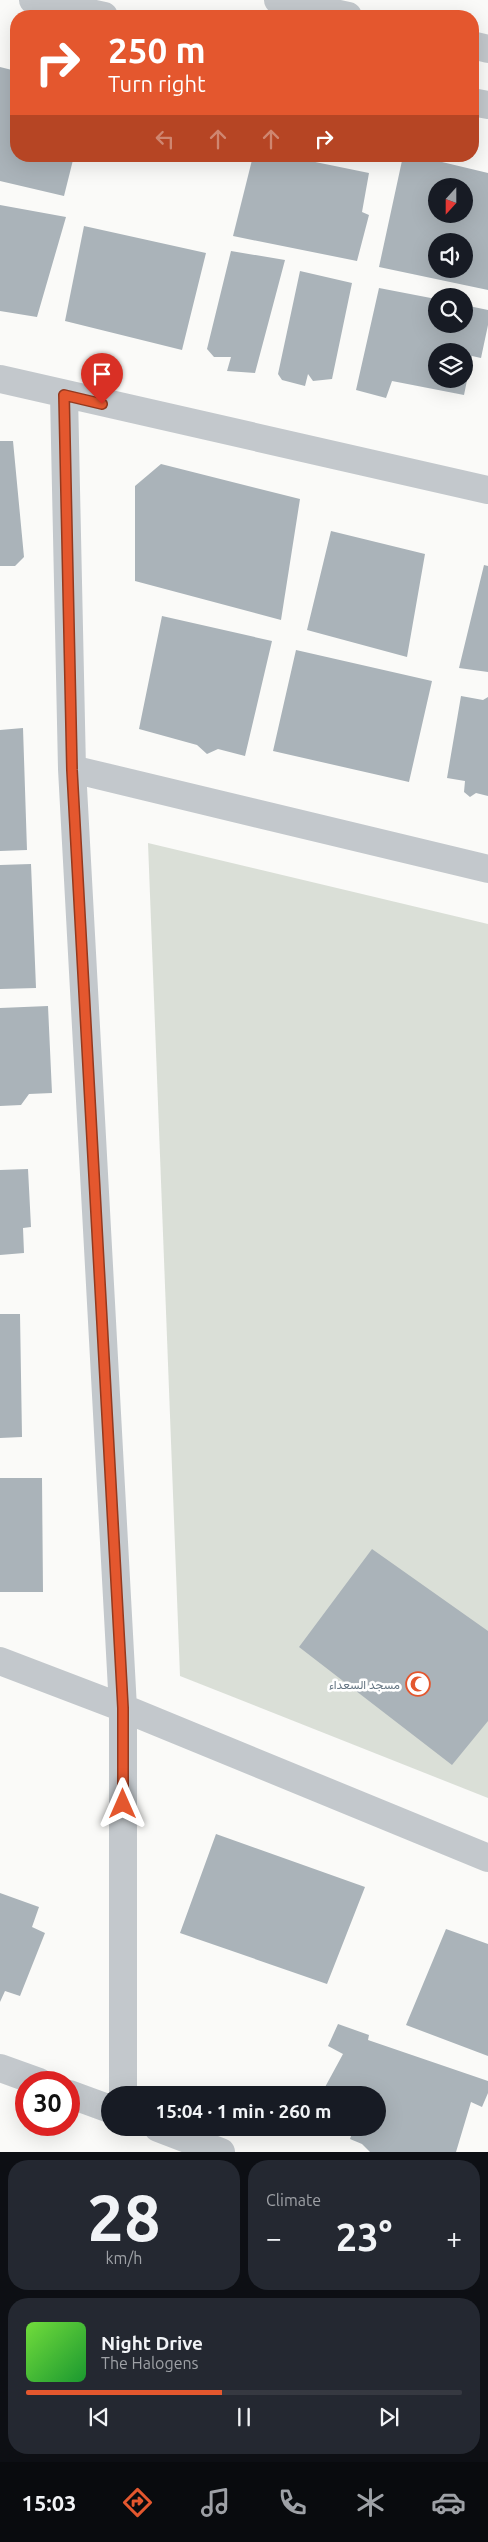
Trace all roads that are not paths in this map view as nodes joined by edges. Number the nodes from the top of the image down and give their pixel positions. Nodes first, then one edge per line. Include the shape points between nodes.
1 (33, 0) edge
2 (278, 0) edge
3 (77, 10) edge
4 (322, 10) edge
5 (0, 379) edge
6 (64, 395) junction
7 (488, 490) edge
8 (72, 770) junction
9 (488, 869) edge
10 (0, 1661) edge
11 (123, 1708) junction
12 (488, 1858) edge
13 (0, 2068) edge
14 (15, 2073) edge
15 (123, 2086) edge
16 (80, 2098) edge
17 (101, 2106) edge
18 (179, 2136) edge
19 (221, 2152) edge

1 - 3 street
2 - 4 street
5 - 6 street
6 - 7 street
6 - 8 street
8 - 9 street
8 - 11 street
10 - 11 street
11 - 12 street
11 - 15 street
13 - 14 street
16 - 17 street
18 - 19 street

